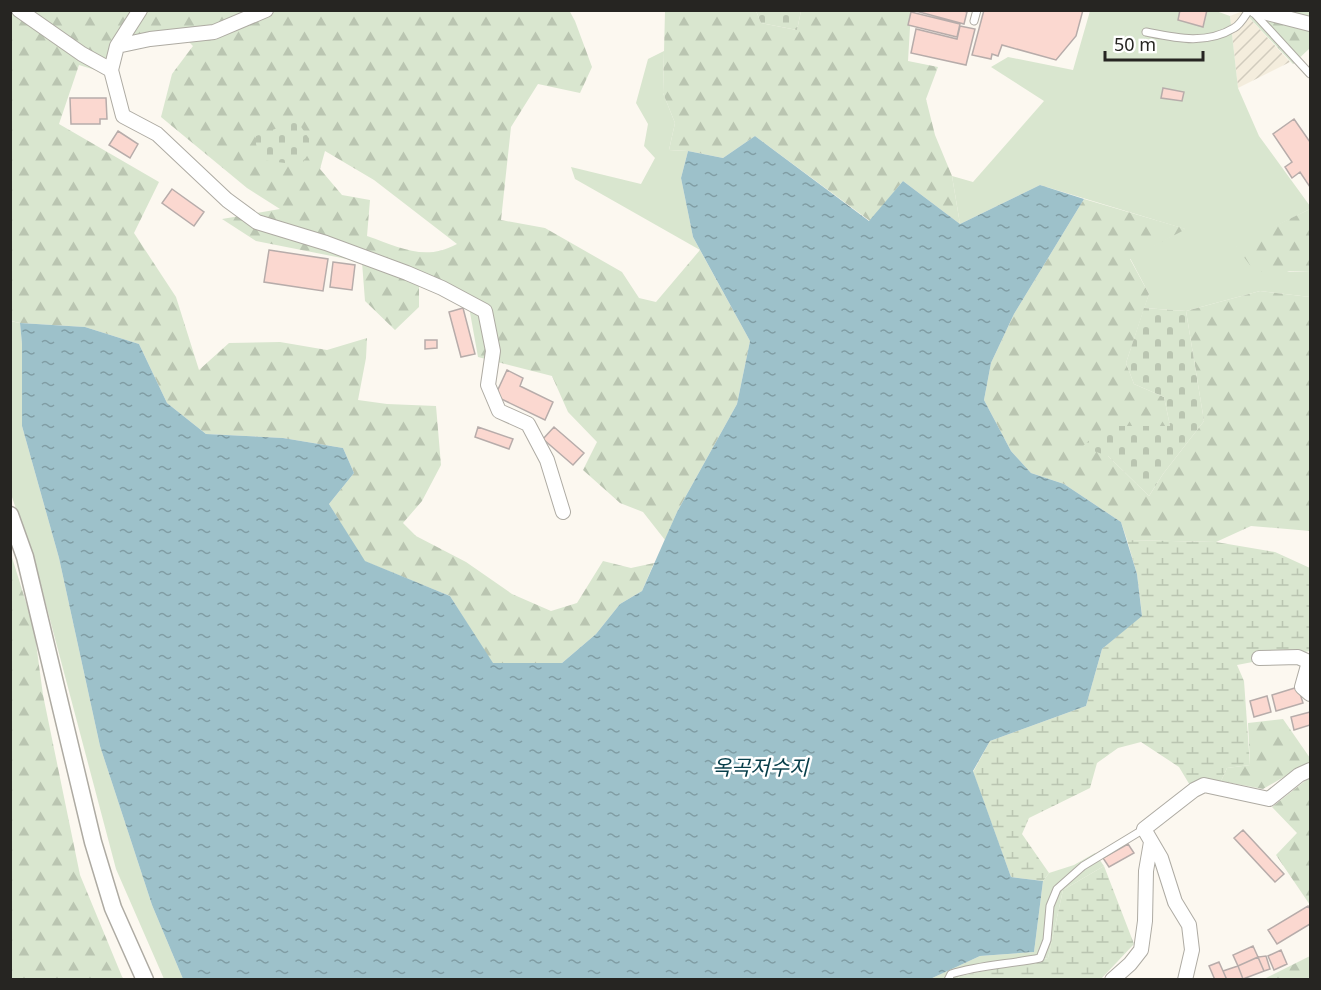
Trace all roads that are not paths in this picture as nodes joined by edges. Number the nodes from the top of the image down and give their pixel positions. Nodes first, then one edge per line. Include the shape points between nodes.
1 (18, 10) edge
2 (140, 10) edge
3 (266, 10) edge
4 (977, 10) edge
5 (1252, 10) edge
6 (974, 21) dead end
7 (1311, 24) edge
8 (1146, 32) dead end
9 (117, 46) junction
10 (111, 70) junction
11 (1311, 74) edge
12 (563, 512) dead end
13 (10, 515) edge
14 (1260, 658) dead end
15 (1311, 694) edge
16 (1311, 770) edge
17 (1147, 836) junction
18 (145, 980) edge
19 (948, 980) edge
20 (1112, 980) edge
21 (1185, 980) edge

1 - 10 street
2 - 9 street
3 - 9 street via 214,32
4 - 6 lane
5 - 7 street
5 - 8 lane via 1236,28 1215,36 1186,40
5 - 11 lane
9 - 10 street
10 - 12 street via 123,116 157,134 227,200 257,222 407,273 485,311 494,351 488,385 499,411 528,424 548,460
13 - 18 street via 26,557 93,842 113,908
14 - 15 street via 1298,657 1309,662 1302,687
16 - 17 street via 1269,799 1204,785
17 - 19 lane via 1083,866 1057,890 1040,958 971,968 951,974
17 - 20 street via 1141,950
17 - 21 street via 1161,858 1175,902 1189,925 1192,950

